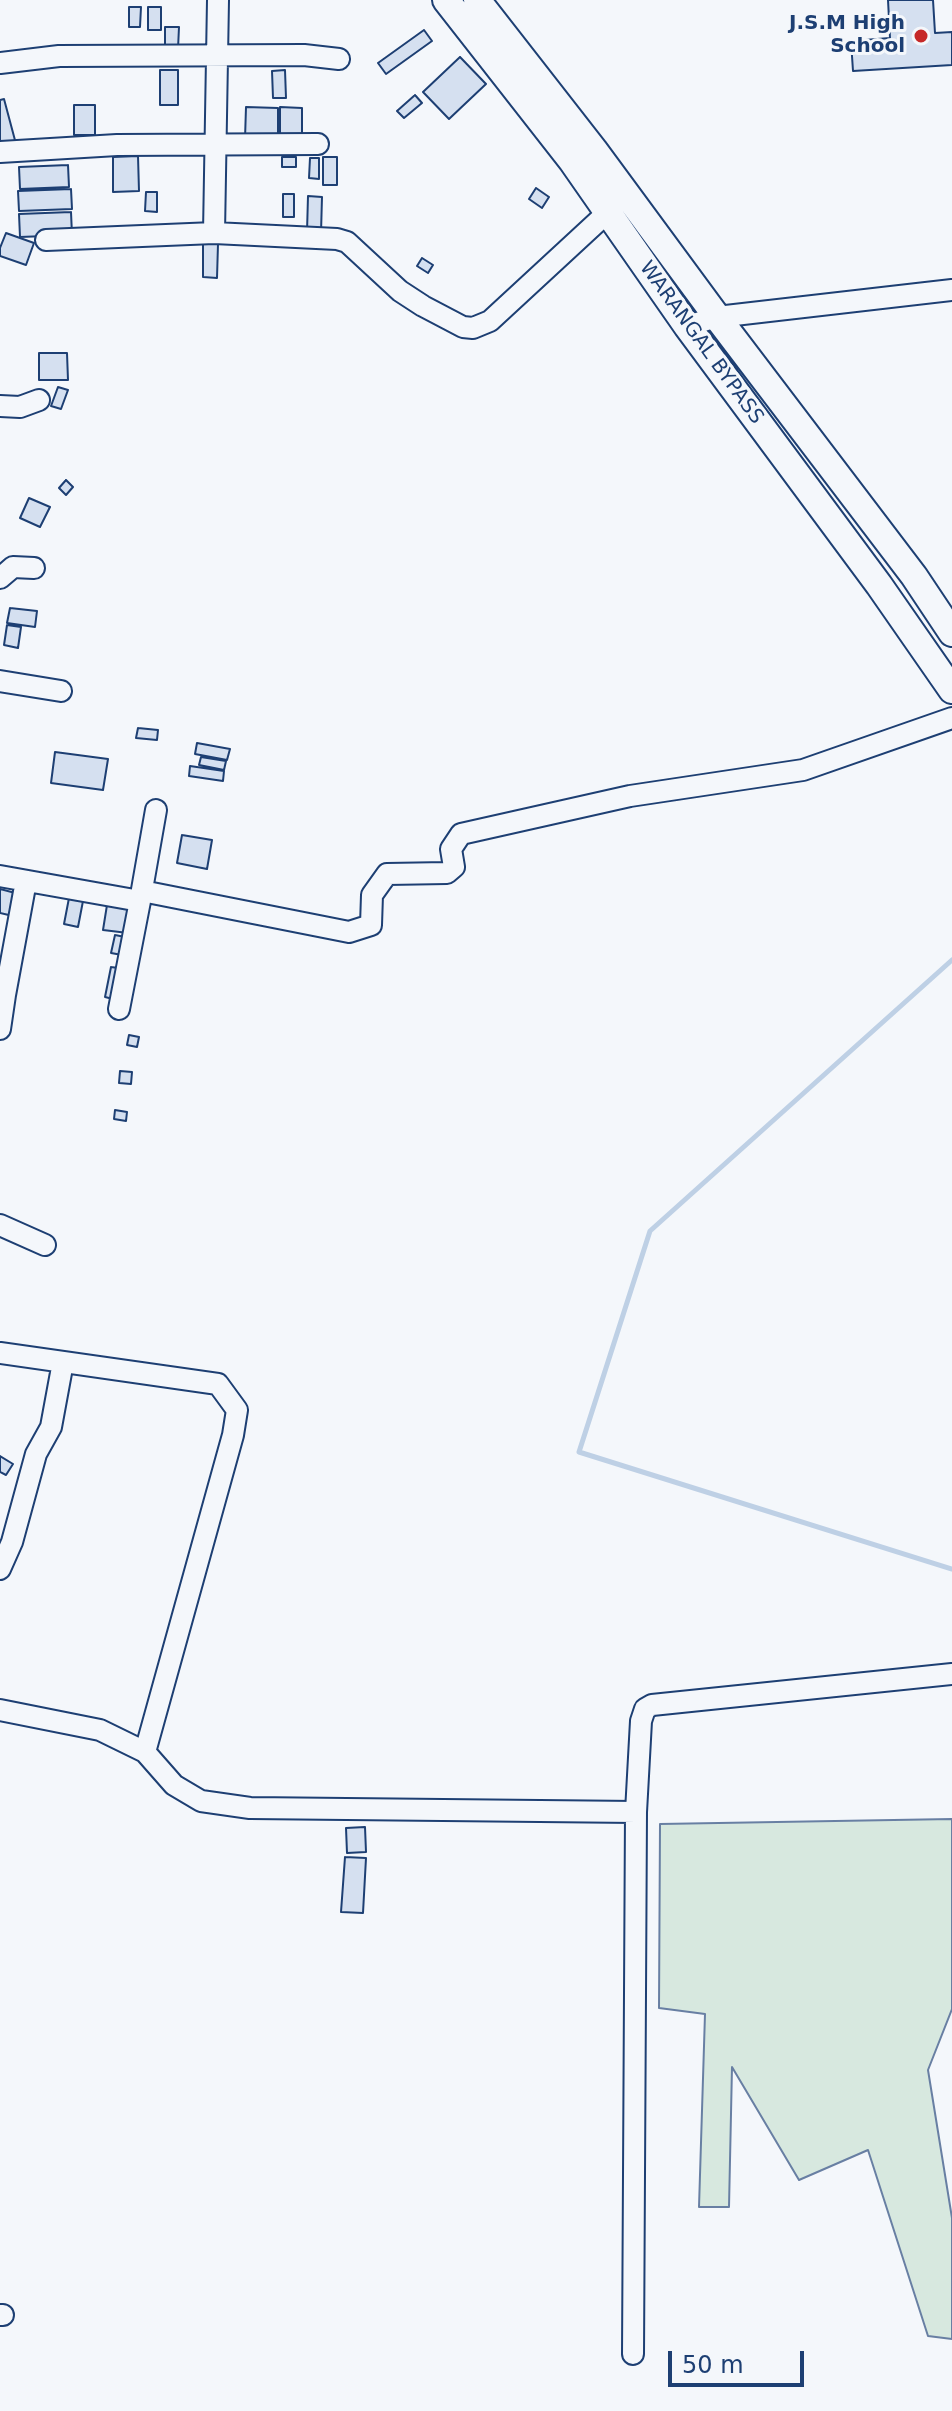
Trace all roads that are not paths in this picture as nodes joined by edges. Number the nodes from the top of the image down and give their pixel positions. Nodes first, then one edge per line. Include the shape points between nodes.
1 (218, 0) edge
2 (446, 0) edge
3 (477, 0) edge
4 (218, 57) junction
5 (339, 59) dead end
6 (0, 63) edge
7 (215, 144) junction
8 (318, 144) dead end
9 (0, 152) edge
10 (608, 212) junction
11 (214, 233) junction
12 (46, 240) dead end
13 (952, 290) edge
14 (717, 317) junction
15 (687, 326) junction
16 (39, 400) dead end
17 (0, 406) edge
18 (34, 568) dead end
19 (0, 578) edge
20 (952, 633) edge
21 (0, 681) edge
22 (952, 690) edge
23 (61, 691) dead end
24 (952, 718) edge
25 (156, 810) dead end
26 (0, 876) edge
27 (26, 881) junction
28 (141, 896) junction
29 (2, 994) edge
30 (119, 1009) dead end
31 (0, 1029) edge
32 (0, 1225) edge
33 (45, 1245) dead end
34 (0, 1353) edge
35 (63, 1362) junction
36 (0, 1569) edge
37 (952, 1674) edge
38 (0, 1710) edge
39 (145, 1752) junction
40 (636, 1812) junction
41 (633, 2354) dead end

1 - 4 street
2 - 10 main road, WARANGAL BYPASS
3 - 14 main road, WARANGAL BYPASS
4 - 5 street
4 - 6 street via 59,56
4 - 7 street
7 - 8 street
7 - 9 street
7 - 11 street
10 - 11 street via 490,321 473,328 400,291 347,242
10 - 15 main road, WARANGAL BYPASS
11 - 12 street
13 - 14 street
14 - 15 street
14 - 20 main road, WARANGAL BYPASS
15 - 22 main road, WARANGAL BYPASS
16 - 17 street via 20,407
18 - 19 street via 13,567
21 - 23 street
24 - 28 street via 803,770 630,796 461,834 451,849 454,867 447,873 387,874 372,895 371,925 349,932
25 - 28 street
26 - 27 street
27 - 28 street
27 - 29 street
28 - 30 street
29 - 31 street
32 - 33 street
34 - 35 street
35 - 36 street via 51,1427 36,1454
35 - 39 street via 218,1384 237,1410
37 - 40 street via 652,1705 641,1721
38 - 39 street via 100,1730
39 - 40 street via 174,1785 201,1801 250,1808
40 - 41 street

